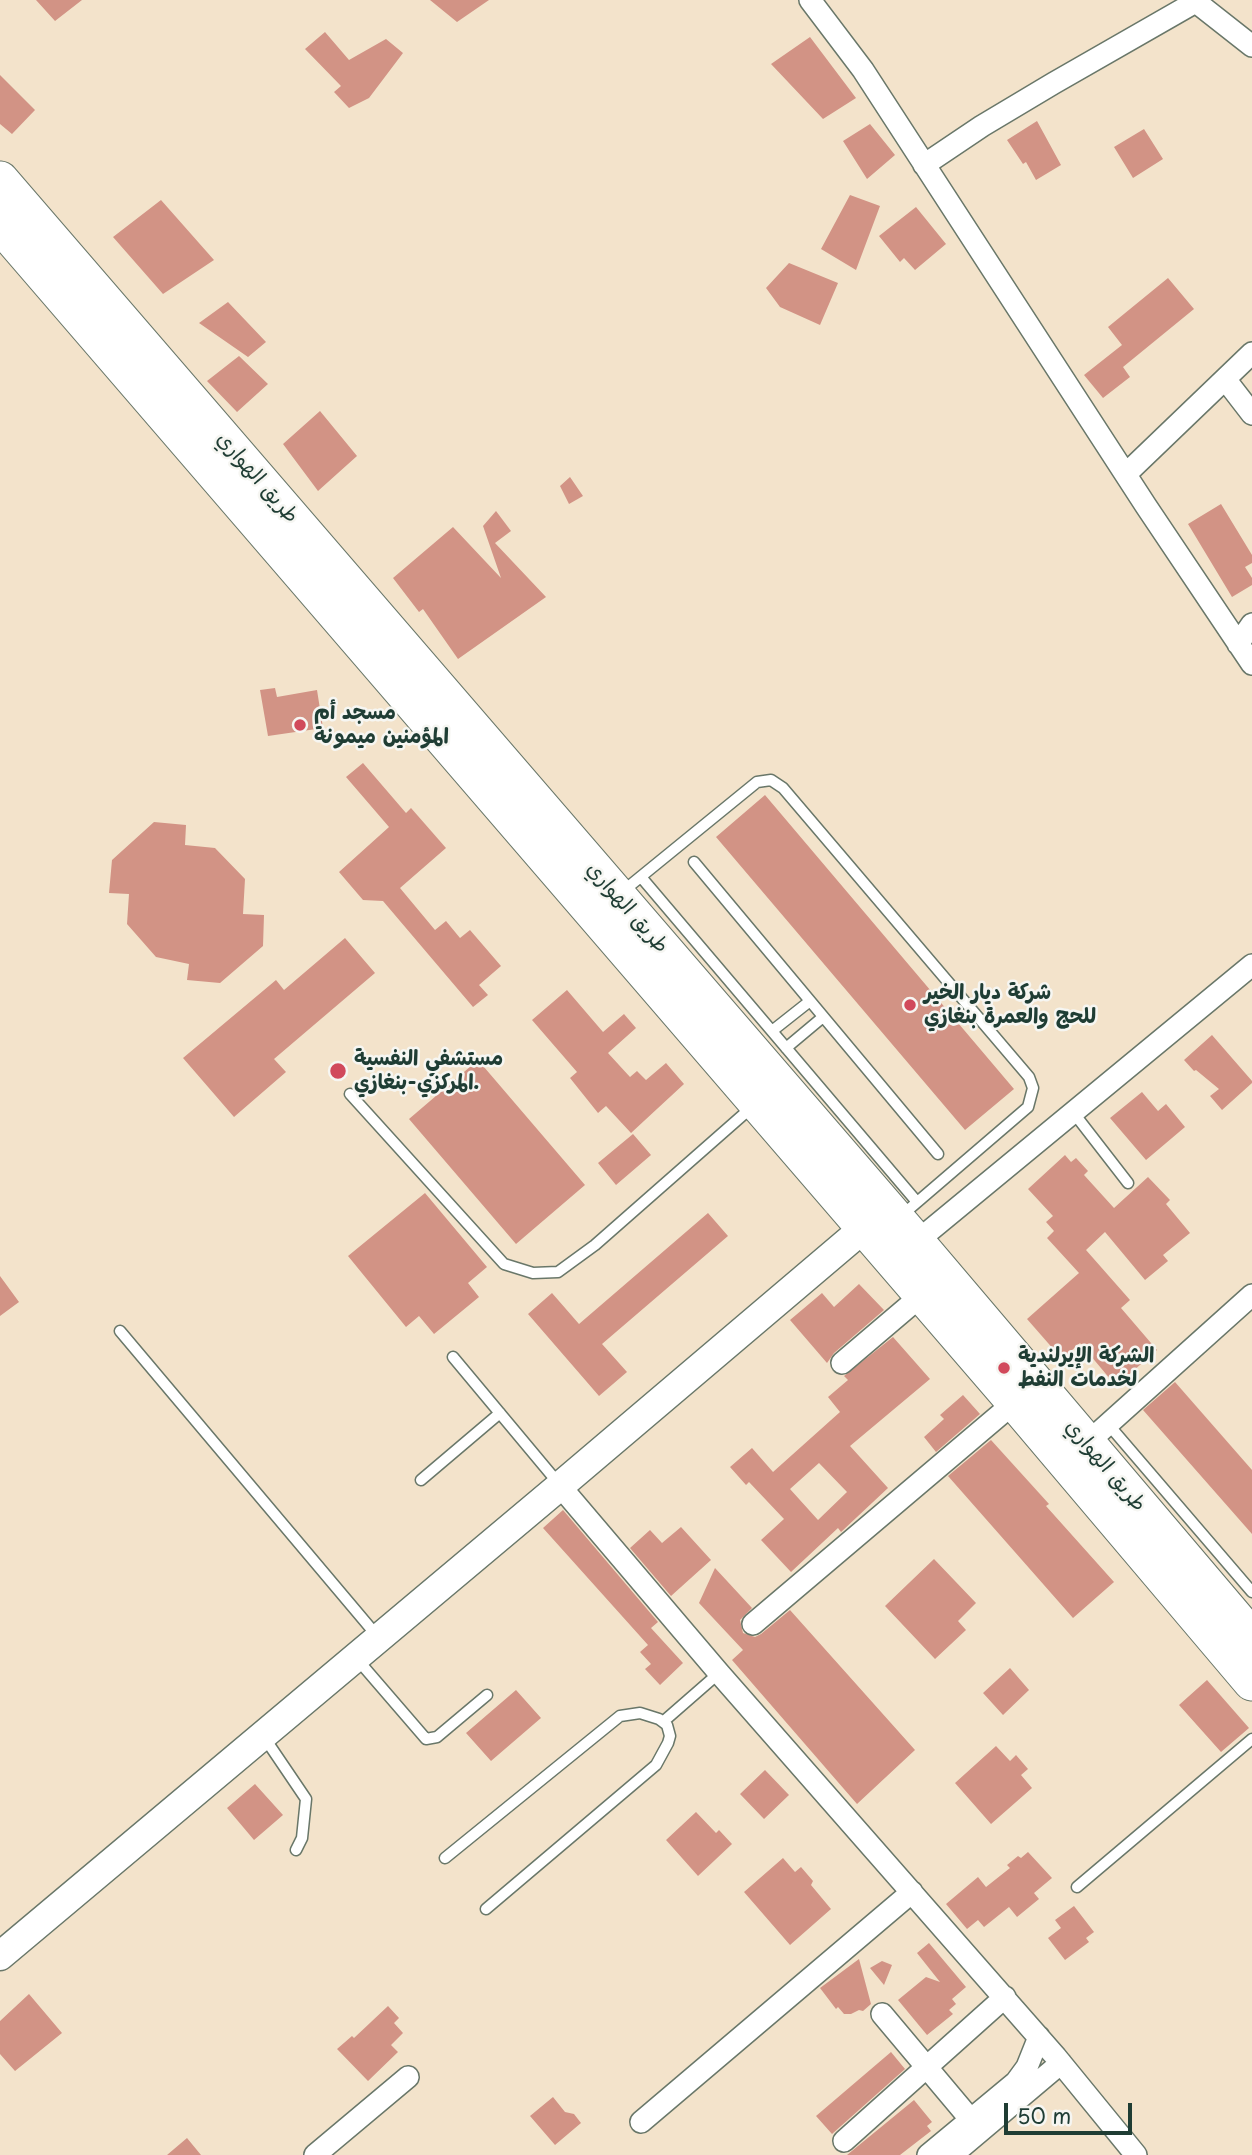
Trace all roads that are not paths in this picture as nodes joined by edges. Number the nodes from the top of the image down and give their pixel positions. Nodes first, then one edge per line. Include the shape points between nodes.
1 (810, 0) edge
2 (1198, 1) edge
3 (1252, 46) edge
4 (924, 165) junction
5 (0, 180) edge
6 (0, 224) edge
7 (1252, 353) edge
8 (1225, 379) junction
9 (1252, 414) edge
10 (1125, 474) junction
11 (1252, 624) edge
12 (1238, 643) junction
13 (1252, 664) edge
14 (694, 862) dead end
15 (629, 886) junction
16 (1252, 965) edge
17 (810, 1001) junction
18 (823, 1017) junction
19 (772, 1031) junction
20 (786, 1048) junction
21 (350, 1094) dead end
22 (756, 1103) junction
23 (1073, 1112) junction
24 (938, 1154) dead end
25 (1128, 1183) dead end
26 (898, 1223) junction
27 (922, 1295) junction
28 (1252, 1295) edge
29 (120, 1331) dead end
30 (453, 1357) dead end
31 (842, 1363) dead end
32 (1015, 1402) junction
33 (500, 1413) junction
34 (1097, 1434) junction
35 (421, 1480) dead end
36 (560, 1486) junction
37 (1252, 1592) edge
38 (753, 1625) dead end
39 (1250, 1633) edge
40 (379, 1638) junction
41 (355, 1658) junction
42 (719, 1673) junction
43 (1252, 1682) edge
44 (486, 1695) dead end
45 (664, 1721) junction
46 (263, 1736) junction
47 (1252, 1739) edge
48 (296, 1850) dead end
49 (446, 1858) dead end
50 (1077, 1887) dead end
51 (912, 1892) junction
52 (486, 1909) dead end
53 (0, 1956) edge
54 (1004, 1997) junction
55 (881, 2014) dead end
56 (1039, 2036) junction
57 (1061, 2063) junction
58 (926, 2067) junction
59 (408, 2077) dead end
60 (971, 2120) junction
61 (641, 2122) dead end
62 (844, 2141) dead end
63 (315, 2155) edge
64 (928, 2155) edge
65 (952, 2155) edge
66 (1136, 2155) edge

1 - 4 street via 863,70
2 - 3 street
2 - 4 street via 982,126
4 - 10 street
5 - 15 highway, طريق الهواري
6 - 22 highway, طريق الهواري
7 - 8 street
8 - 9 street
8 - 10 street
10 - 12 street
11 - 12 street
12 - 13 street
14 - 17 lane
15 - 19 lane
15 - 26 highway, طريق الهواري
15 - 26 lane via 750,786 764,780 778,783 1029,1077 1033,1088 1028,1107
16 - 23 street
17 - 18 lane
17 - 19 lane
18 - 20 lane
18 - 24 lane
19 - 20 lane
20 - 26 lane
21 - 22 lane via 504,1264 533,1272 558,1272 595,1245
22 - 26 highway, طريق الهواري
23 - 25 lane
23 - 26 street
26 - 27 highway, طريق الهواري
26 - 34 highway, طريق الهواري
26 - 36 street
27 - 31 street
27 - 32 highway, طريق الهواري
28 - 34 street
29 - 40 lane
30 - 33 lane
32 - 38 street
32 - 43 highway, طريق الهواري
33 - 35 lane
33 - 36 lane
34 - 37 lane
34 - 39 highway, طريق الهواري
36 - 40 street
36 - 42 street
40 - 41 street
41 - 44 lane via 426,1739 437,1737
41 - 46 street
42 - 45 lane
42 - 51 street
45 - 49 lane via 640,1713 620,1716
45 - 52 lane via 670,1736 656,1765
46 - 48 lane via 306,1799 302,1838
46 - 53 street
47 - 50 lane
51 - 54 street
51 - 61 street
54 - 56 street
54 - 58 street
55 - 58 street
56 - 57 street
56 - 60 street via 1022,2075
57 - 65 street
57 - 66 street
58 - 60 street
58 - 62 street
59 - 63 street
60 - 64 street

